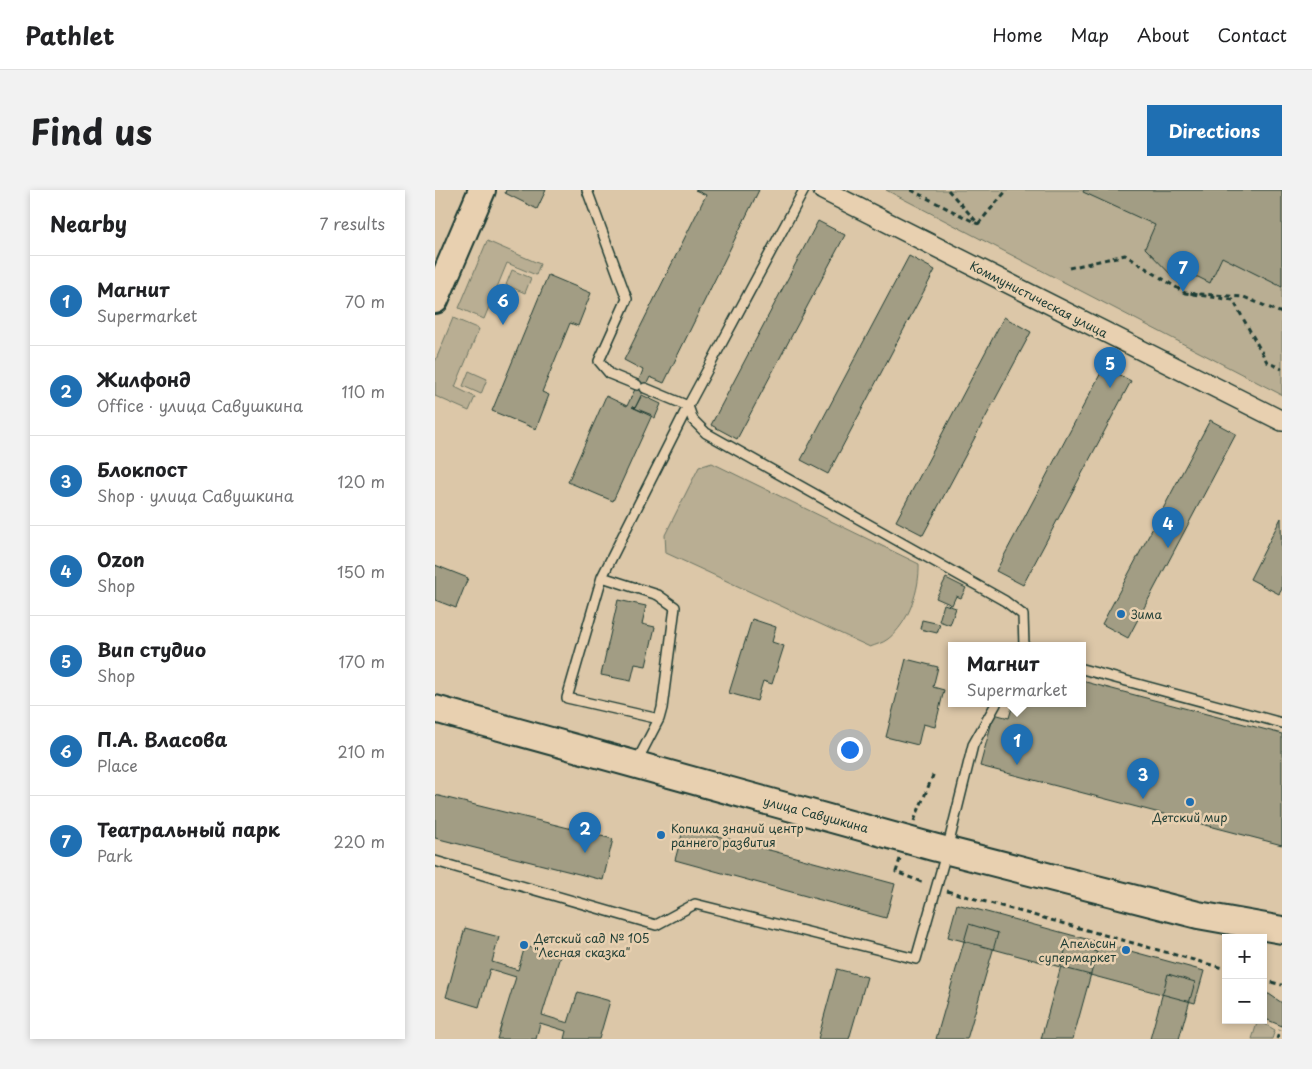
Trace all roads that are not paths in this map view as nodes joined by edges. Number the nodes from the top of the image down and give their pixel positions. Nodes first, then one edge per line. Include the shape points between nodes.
1 (482, 190) edge
2 (587, 190) edge
3 (804, 190) edge
4 (823, 190) edge
5 (435, 300) edge
6 (688, 406) junction
7 (1282, 421) edge
8 (603, 577) junction
9 (1024, 642) edge
10 (1086, 671) edge
11 (994, 707) edge
12 (435, 709) edge
13 (659, 719) junction
14 (1282, 723) edge
15 (636, 764) junction
16 (947, 850) junction
17 (435, 860) edge
18 (1198, 915) junction
19 (1282, 930) edge
20 (1245, 934) edge
21 (1267, 942) edge
22 (1282, 948) edge

1 - 5 main road
2 - 6 lane via 627,299 599,361 610,374
3 - 6 lane
4 - 7 street, Коммунистическая улица
6 - 8 lane
6 - 9 lane via 693,420 706,433 1005,601 1023,615
8 - 13 lane via 658,596 675,607
8 - 13 lane via 567,698
10 - 14 lane
11 - 16 lane via 973,745
12 - 15 main road, улица Савушкина
13 - 15 lane
15 - 16 main road, улица Савушкина
16 - 17 lane via 916,959 695,904 656,925
16 - 18 main road, улица Савушкина
18 - 19 main road, улица Савушкина
18 - 20 main road, улица Савушкина
21 - 22 main road

